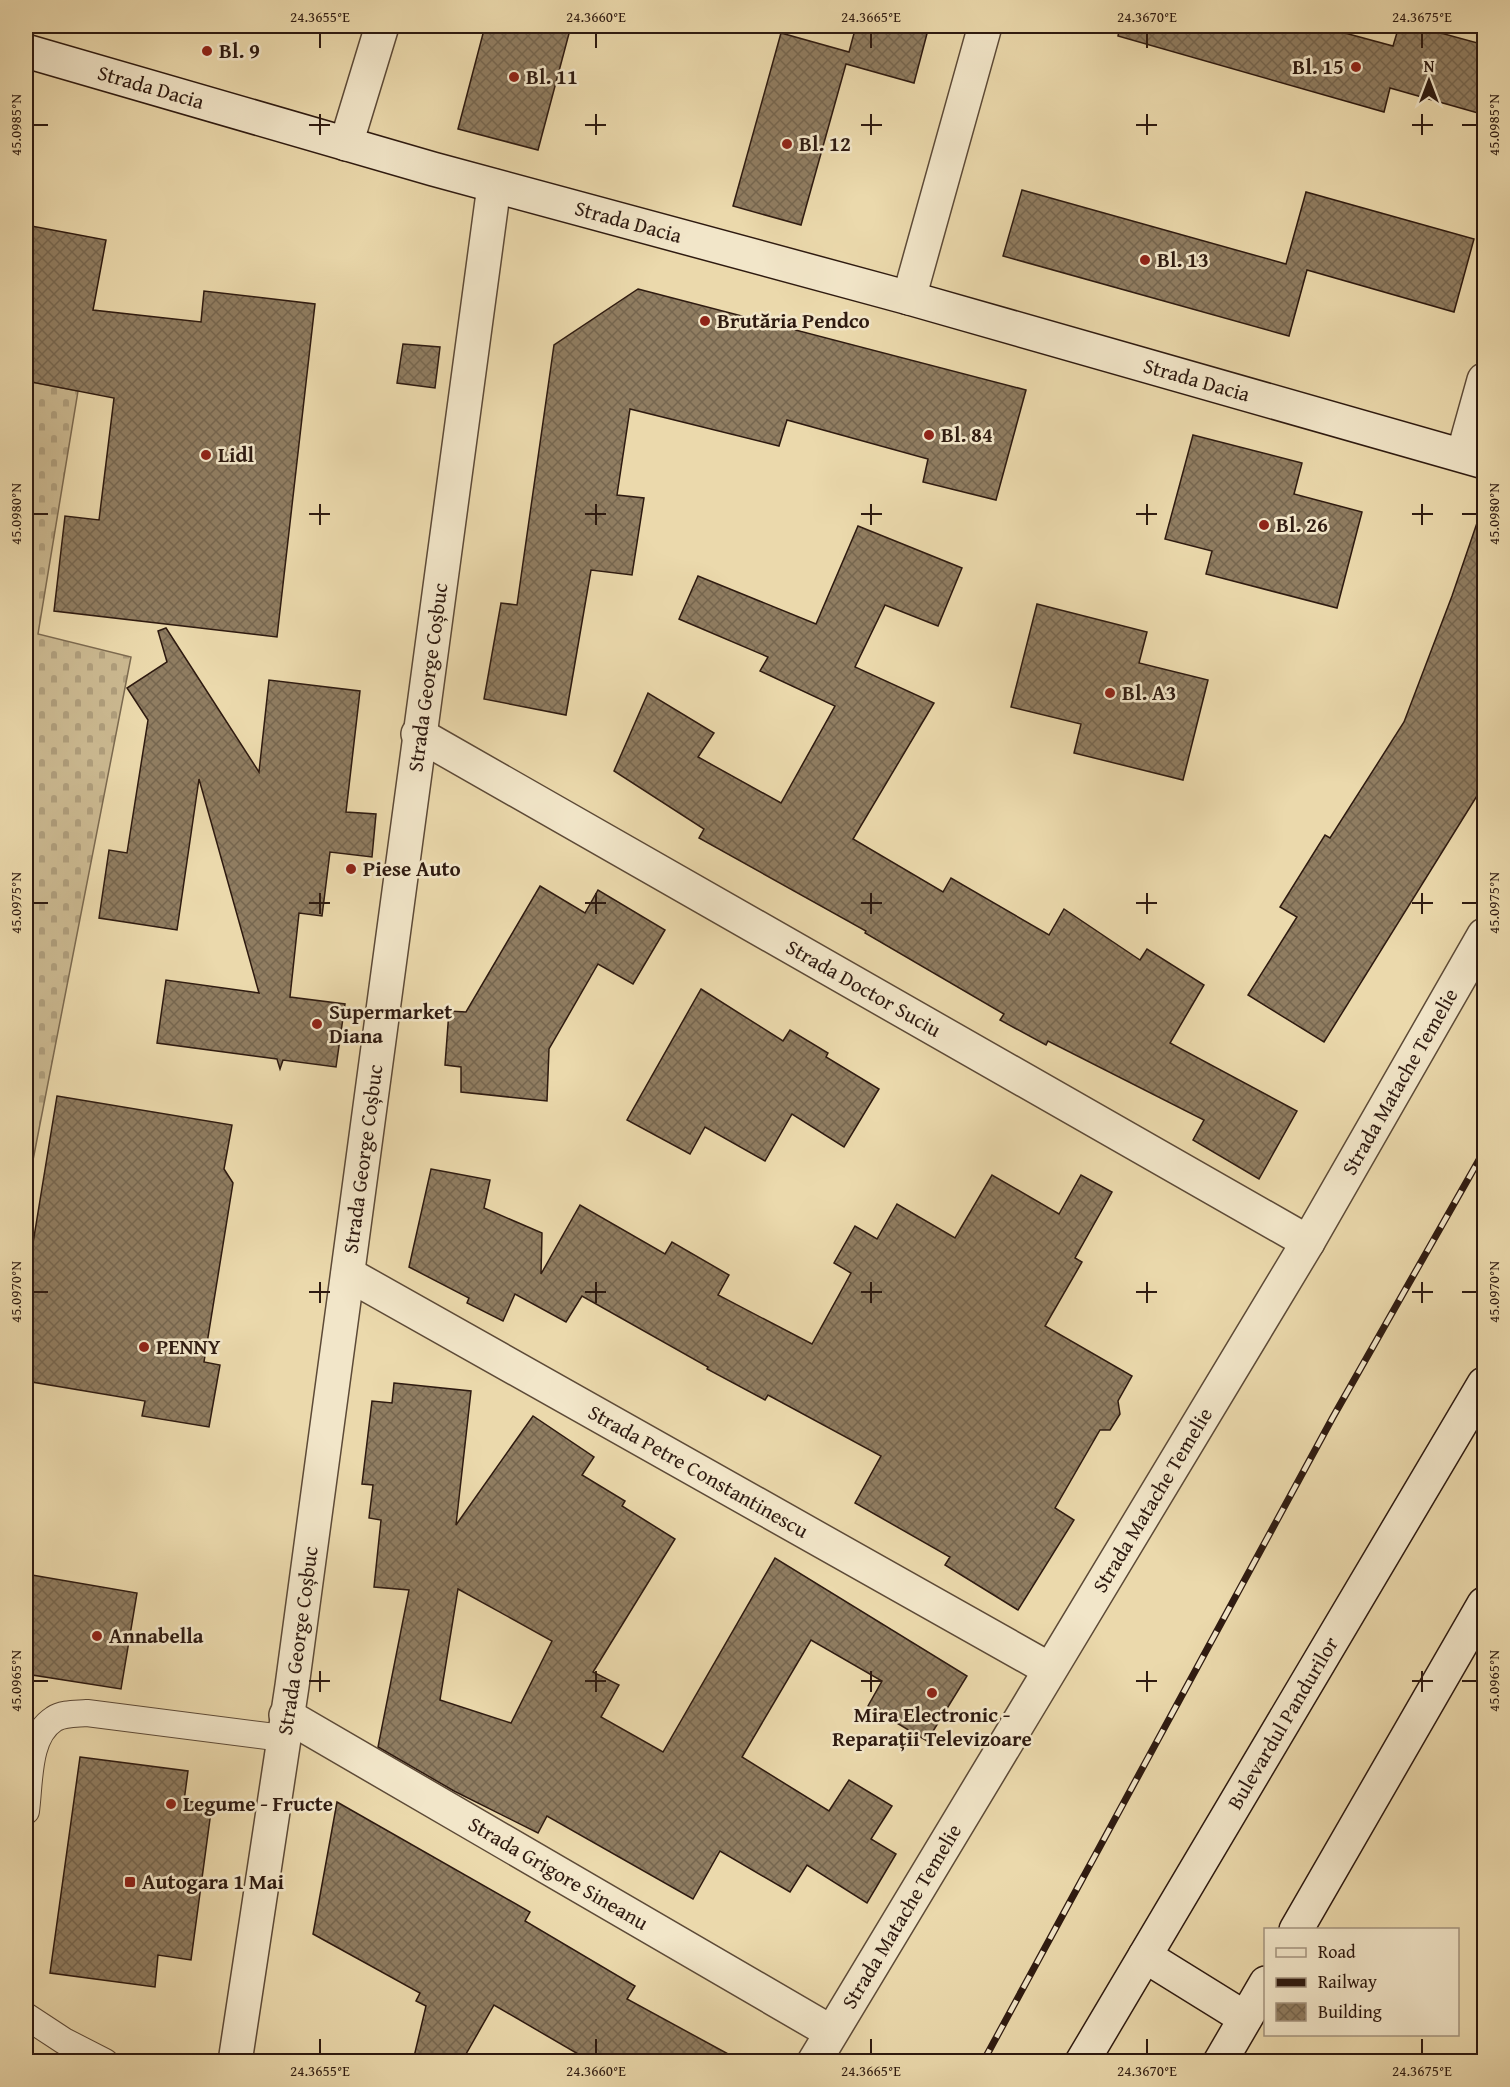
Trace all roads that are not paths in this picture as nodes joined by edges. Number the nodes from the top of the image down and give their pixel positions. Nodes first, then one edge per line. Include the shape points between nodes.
1 (382, 26) edge
2 (985, 26) edge
3 (26, 51) edge
4 (346, 144) junction
5 (494, 186) junction
6 (909, 298) junction
7 (1485, 380) edge
8 (1474, 459) edge
9 (418, 734) junction
10 (1485, 935) edge
11 (1308, 1242) junction
12 (348, 1274) junction
13 (1485, 1384) edge
14 (1485, 1604) edge
15 (1049, 1669) junction
16 (285, 1727) junction
17 (26, 1811) edge
18 (1297, 1928) edge
19 (1144, 1956) junction
20 (1264, 1986) edge
21 (26, 2016) edge
22 (1245, 2018) junction
23 (831, 2032) junction
24 (105, 2061) edge
25 (235, 2061) edge
26 (814, 2061) edge
27 (1082, 2061) edge
28 (1220, 2061) edge

1 - 4 street
2 - 6 street
3 - 4 street, Strada Dacia
4 - 5 street, Strada Dacia
5 - 6 street, Strada Dacia
5 - 9 street, Strada George Coșbuc
6 - 8 street, Strada Dacia
7 - 8 street
9 - 11 street, Strada Doctor Suciu
9 - 12 street, Strada George Coșbuc
10 - 11 street, Strada Matache Temelie
11 - 15 street, Strada Matache Temelie
12 - 15 street, Strada Petre Constantinescu
12 - 16 street, Strada George Coșbuc
13 - 19 street, Bulevardul Pandurilor
14 - 18 street
15 - 23 street, Strada Matache Temelie
16 - 17 lane via 87,1713 55,1718 35,1744
16 - 23 street, Strada Grigore Sineanu
16 - 25 street, Strada George Coșbuc
19 - 22 street
19 - 27 street, Bulevardul Pandurilor
20 - 22 street
21 - 24 lane
22 - 28 street
23 - 26 street, Strada Matache Temelie

